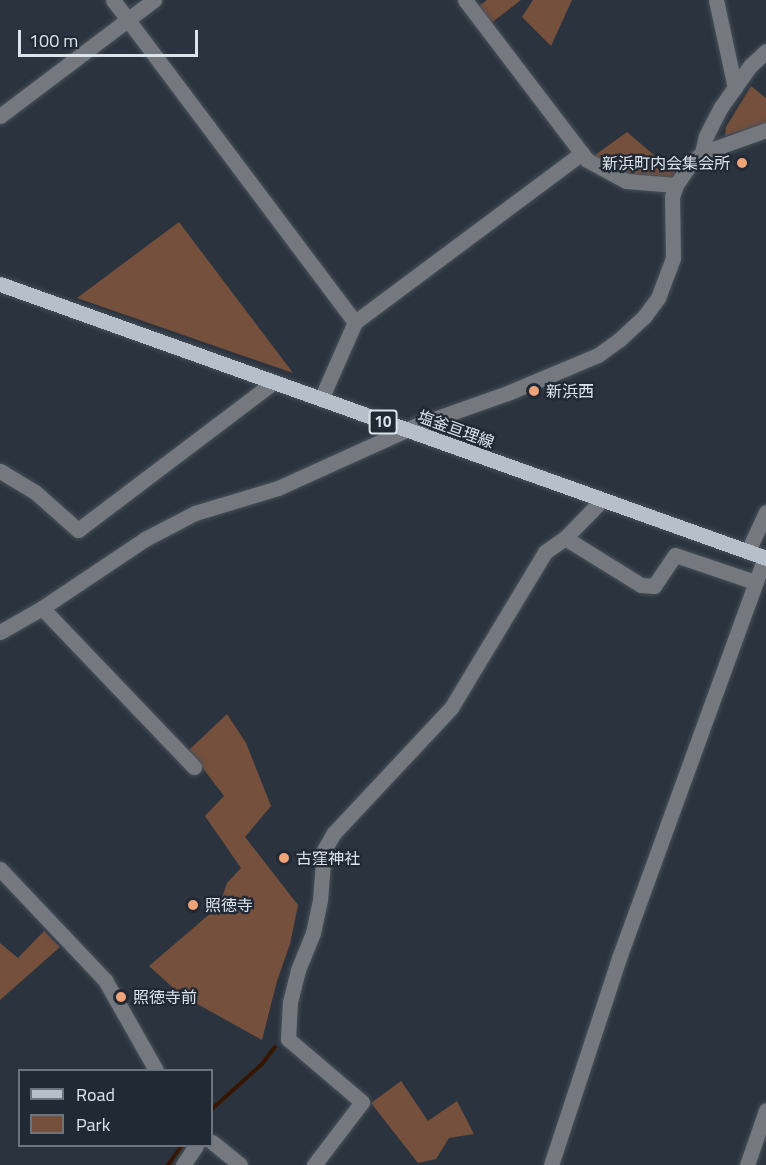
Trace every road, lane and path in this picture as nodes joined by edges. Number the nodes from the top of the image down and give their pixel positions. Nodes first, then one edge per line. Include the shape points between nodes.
1 (113, 0) edge
2 (154, 0) edge
3 (716, 0) edge
4 (470, 2) edge
5 (128, 21) junction
6 (766, 51) edge
7 (735, 88) junction
8 (0, 116) edge
9 (766, 130) edge
10 (582, 153) junction
11 (702, 153) junction
12 (676, 184) junction
13 (0, 284) edge
14 (355, 322) junction
15 (274, 382) junction
16 (321, 399) junction
17 (405, 430) junction
18 (0, 471) edge
19 (602, 500) junction
20 (766, 512) edge
21 (566, 538) junction
22 (748, 551) junction
23 (766, 557) edge
24 (760, 578) edge
25 (42, 608) junction
26 (0, 632) edge
27 (194, 767) dead end
28 (0, 869) edge
29 (155, 1069) edge
30 (766, 1110) edge
31 (213, 1143) edge
32 (195, 1147) edge
33 (183, 1165) edge
34 (240, 1165) edge
35 (314, 1165) edge
36 (551, 1165) edge
37 (747, 1165) edge

1 - 5 street
2 - 5 street
3 - 7 street
4 - 10 street
5 - 8 street
5 - 14 street
6 - 7 street
7 - 11 street via 705,136
9 - 11 street
10 - 12 street via 586,160 626,181
10 - 14 street
11 - 12 street
12 - 17 street via 671,211 675,240 667,278 644,317 619,340 598,355
13 - 15 main road, 塩釜亘理線 / 10
14 - 16 street
15 - 16 main road, 塩釜亘理線 / 10
15 - 18 street via 78,531 35,492
16 - 17 main road, 塩釜亘理線 / 10
17 - 19 main road, 塩釜亘理線 / 10
17 - 25 street via 278,488 195,513 145,539
19 - 21 street
19 - 22 main road, 塩釜亘理線 / 10
20 - 22 street
21 - 24 street via 641,585 654,586 675,555
21 - 35 street via 545,552 451,708 334,832 324,850 320,900 290,1002 288,1038 362,1102
22 - 23 main road, 塩釜亘理線 / 10
23 - 24 street
24 - 36 street via 620,958
25 - 26 street
25 - 27 street
28 - 29 street via 105,980
30 - 37 street
31 - 34 street
32 - 33 street

